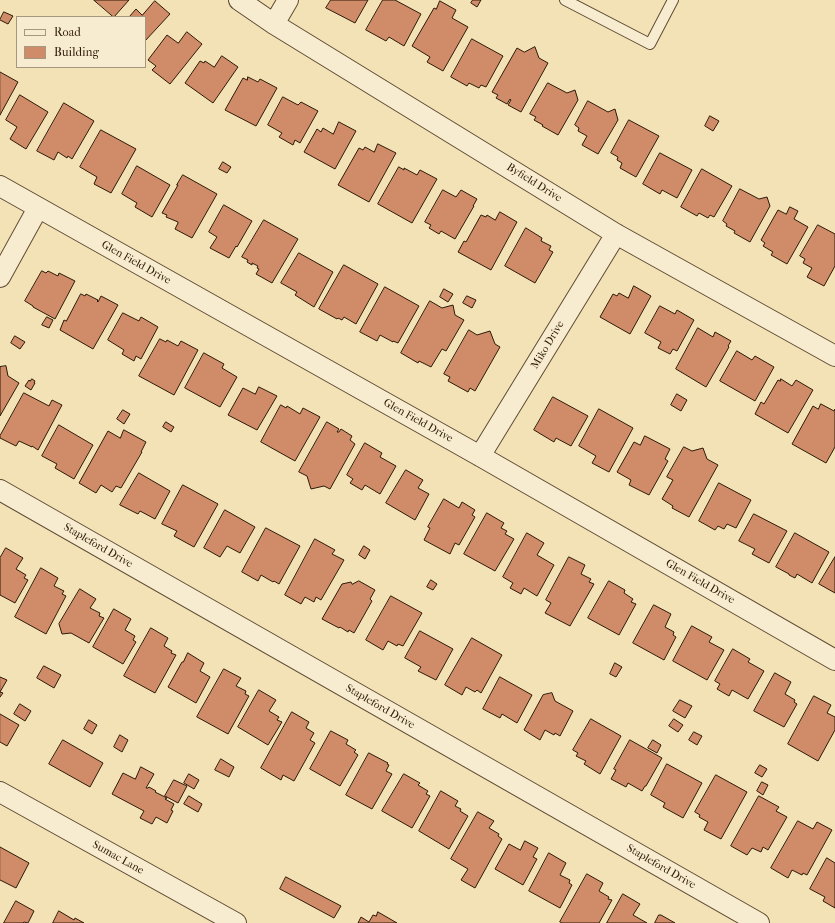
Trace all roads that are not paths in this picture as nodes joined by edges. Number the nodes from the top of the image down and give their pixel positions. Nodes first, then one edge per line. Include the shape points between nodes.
1 (239, 0) edge
2 (288, 0) edge
3 (565, 0) edge
4 (673, 0) edge
5 (274, 24) junction
6 (0, 186) edge
7 (38, 208) junction
8 (616, 234) junction
9 (0, 277) edge
10 (835, 356) edge
11 (480, 456) junction
12 (0, 490) edge
13 (835, 660) edge
14 (0, 792) edge
15 (236, 923) edge
16 (759, 923) edge

1 - 5 street, Byfield Drive
2 - 5 street
3 - 4 lane via 650,44
5 - 8 street, Byfield Drive
6 - 7 street, Glen Field Drive
7 - 9 street
7 - 11 street, Glen Field Drive
8 - 10 street, Byfield Drive
8 - 11 street, Miko Drive
11 - 13 street, Glen Field Drive
12 - 16 street, Stapleford Drive
14 - 15 street, Sumac Lane

